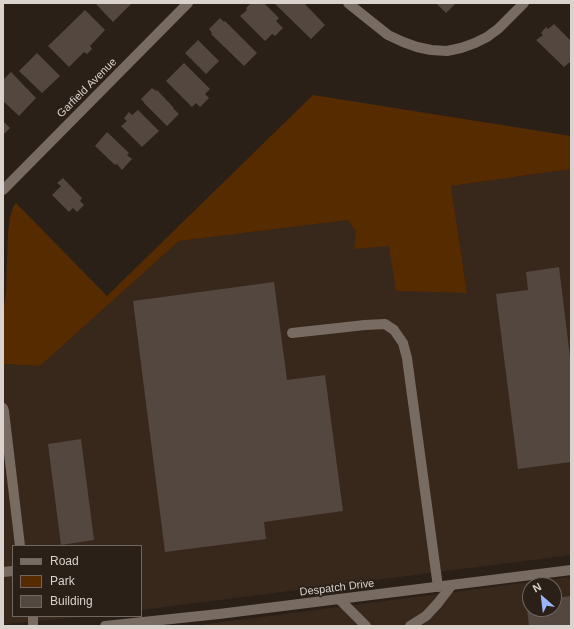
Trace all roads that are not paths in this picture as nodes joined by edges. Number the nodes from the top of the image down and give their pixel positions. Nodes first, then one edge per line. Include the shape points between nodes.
1 (188, 3) edge
2 (348, 3) edge
3 (524, 3) edge
4 (3, 190) edge
5 (292, 333) dead end
6 (3, 408) edge
7 (20, 545) edge
8 (571, 570) edge
9 (451, 586) junction
10 (438, 587) junction
11 (339, 599) junction
12 (169, 622) edge
13 (105, 626) edge
14 (366, 626) edge
15 (410, 626) edge

1 - 4 street, Garfield Avenue
2 - 3 street via 388,34 403,42 431,50 447,51 475,44 487,37
5 - 10 street via 385,324 394,330 403,343
6 - 7 street
8 - 9 street, Despatch Drive
9 - 10 street, Despatch Drive
9 - 15 street via 426,616
10 - 11 street, Despatch Drive
11 - 12 street, Despatch Drive
11 - 14 street
12 - 13 street, Despatch Drive

